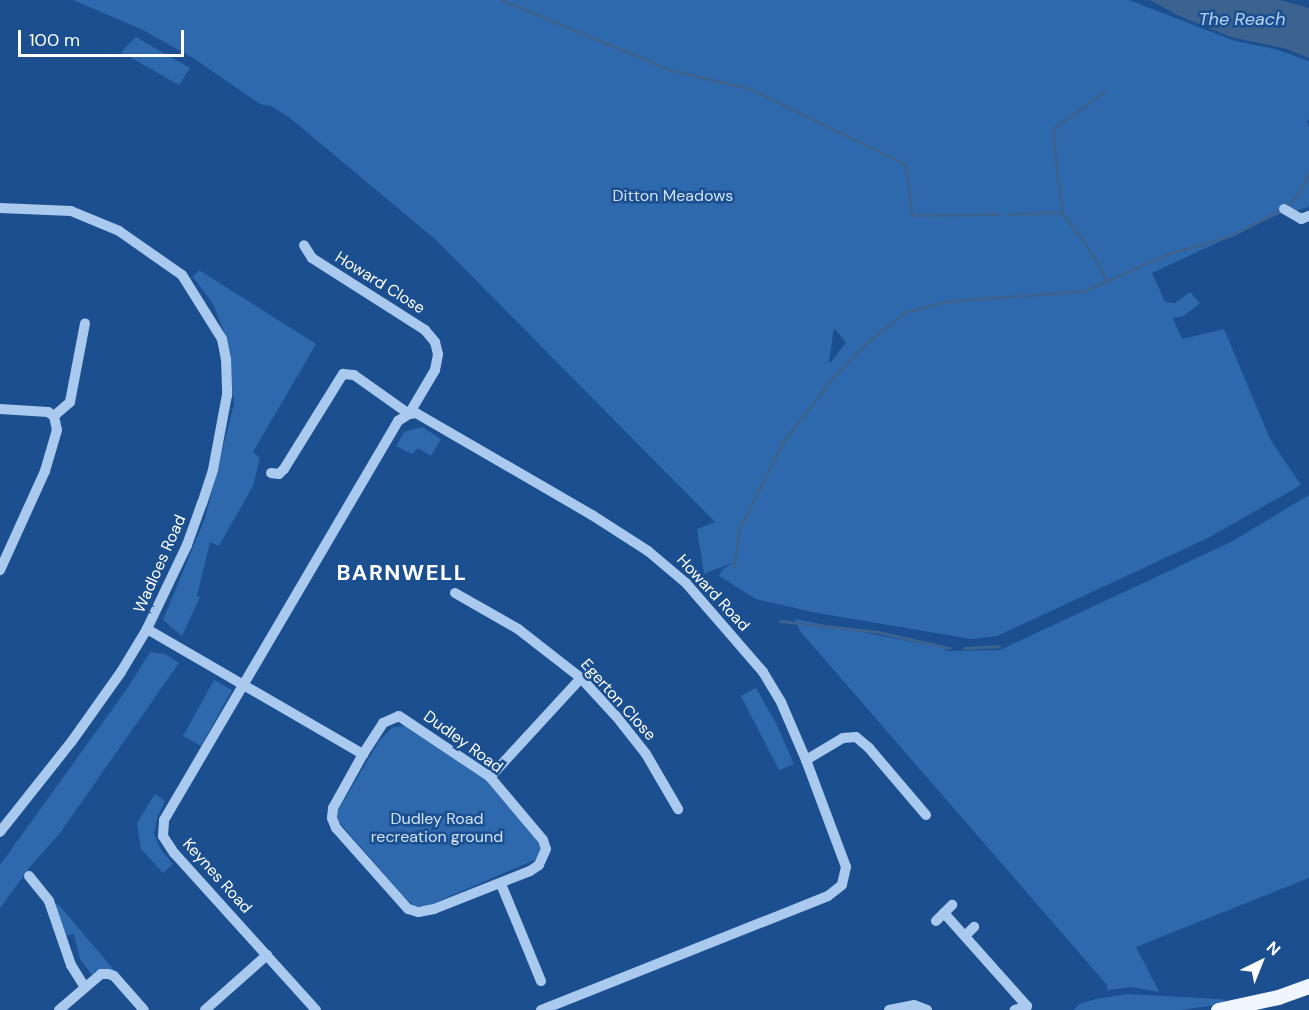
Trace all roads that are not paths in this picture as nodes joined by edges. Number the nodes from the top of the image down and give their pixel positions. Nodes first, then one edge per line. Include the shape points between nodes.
1 (0, 208) edge
2 (1284, 209) dead end
3 (1309, 216) edge
4 (304, 245) dead end
5 (85, 323) dead end
6 (0, 409) edge
7 (409, 414) junction
8 (54, 417) junction
9 (271, 473) dead end
10 (0, 570) edge
11 (455, 592) dead end
12 (147, 629) junction
13 (581, 678) junction
14 (243, 685) junction
15 (363, 754) junction
16 (806, 759) junction
17 (490, 777) junction
18 (678, 809) dead end
19 (926, 815) dead end
20 (0, 832) edge
21 (28, 876) dead end
22 (501, 884) junction
23 (944, 913) dead end
24 (974, 927) dead end
25 (965, 936) junction
26 (267, 955) junction
27 (541, 981) dead end
28 (1309, 986) edge
29 (85, 987) junction
30 (555, 1008) edge
31 (59, 1010) edge
32 (144, 1010) edge
33 (205, 1010) edge
34 (316, 1010) edge
35 (541, 1010) edge
36 (889, 1010) edge
37 (927, 1010) edge
38 (1015, 1010) edge
39 (1218, 1010) edge

1 - 12 street, Wadloes Road via 71,211 119,231 182,275 222,339 227,395 213,470 187,545
2 - 3 street via 1300,219
4 - 7 street, Howard Close via 312,258 410,319 435,342 435,369
5 - 8 street via 70,402
6 - 8 street via 48,412
7 - 9 street, Howard Road via 354,375 343,374 284,469 279,474
7 - 14 street via 398,421
7 - 16 street, Howard Road via 423,416 592,514 670,568 763,672
8 - 10 street via 57,430 45,471
11 - 13 street, Egerton Close via 518,629
12 - 14 street
12 - 20 street, Wadloes Road via 72,741
13 - 17 street
13 - 18 street, Egerton Close via 646,754
14 - 15 street
14 - 26 street, Keynes Road via 162,829 174,853
15 - 17 street, Dudley Road via 383,723 399,716
15 - 22 street, Dudley Road via 333,808 332,818 336,828 408,909 434,909
16 - 19 street via 843,738 856,737
16 - 30 street, Howard Road via 846,867 846,876 836,891
17 - 22 street, Dudley Road via 543,840 546,849 539,865
21 - 29 street via 49,901 71,964
22 - 27 street
23 - 25 street
24 - 25 street
25 - 38 street via 1027,1006
26 - 33 street
26 - 34 street, Keynes Road
28 - 39 main road
29 - 31 street
29 - 32 street via 101,974 114,976
30 - 35 street
36 - 37 street via 914,1005

